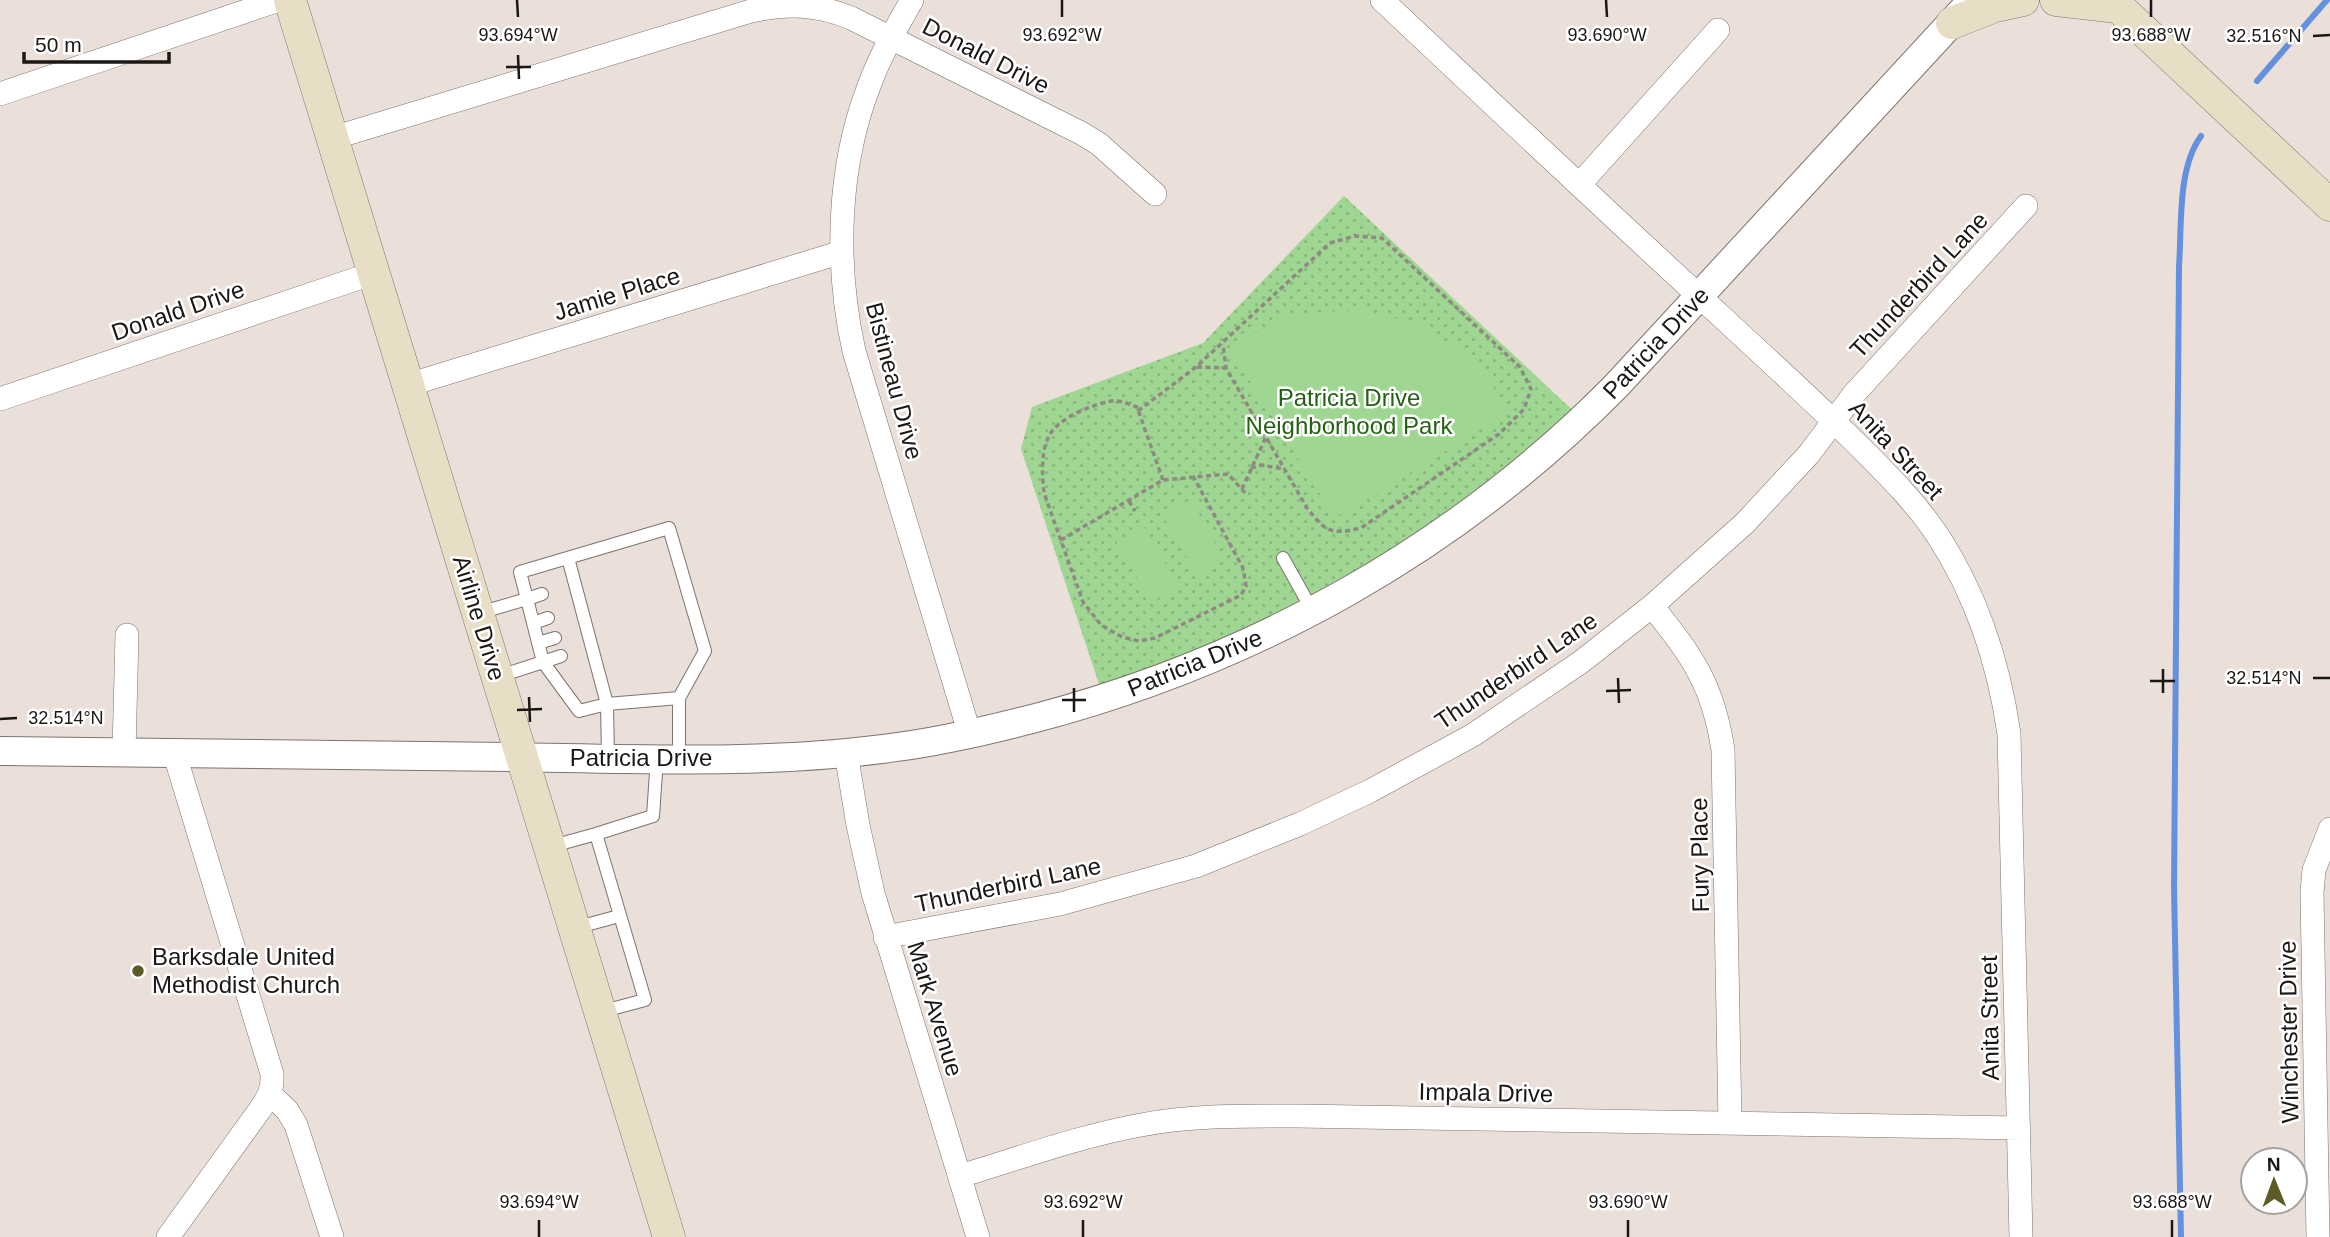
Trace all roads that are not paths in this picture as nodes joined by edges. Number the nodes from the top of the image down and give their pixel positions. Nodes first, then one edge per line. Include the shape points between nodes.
1 (279, 0) edge
2 (290, 0) edge
3 (912, 0) edge
4 (1382, 0) edge
5 (2023, 0) edge
6 (2056, 0) edge
7 (2115, 3) edge
8 (1962, 12) edge
9 (1718, 30) dead end
10 (890, 38) junction
11 (0, 94) edge
12 (333, 138) junction
13 (1579, 185) junction
14 (1155, 194) dead end
15 (2330, 205) edge
16 (2026, 206) dead end
17 (842, 252) junction
18 (374, 273) junction
19 (1699, 297) junction
20 (408, 385) junction
21 (0, 399) edge
22 (1835, 421) junction
23 (568, 558) junction
24 (1283, 558) dead end
25 (542, 594) dead end
26 (527, 599) junction
27 (1652, 606) junction
28 (1313, 612) junction
29 (478, 613) junction
30 (548, 618) dead end
31 (533, 623) junction
32 (127, 635) dead end
33 (555, 638) dead end
34 (538, 643) junction
35 (561, 656) dead end
36 (543, 662) junction
37 (497, 677) junction
38 (679, 698) junction
39 (607, 704) junction
40 (970, 735) junction
41 (0, 751) edge
42 (124, 751) junction
43 (174, 752) junction
44 (846, 753) junction
45 (522, 757) junction
46 (608, 758) junction
47 (668, 758) junction
48 (2330, 830) edge
49 (596, 834) junction
50 (550, 847) junction
51 (619, 916) junction
52 (575, 929) junction
53 (885, 937) junction
54 (600, 1012) junction
55 (270, 1094) junction
56 (1730, 1123) junction
57 (2019, 1128) junction
58 (2324, 1141) edge
59 (960, 1175) junction
60 (168, 1237) edge
61 (332, 1237) edge
62 (668, 1237) edge
63 (978, 1237) edge
64 (2021, 1237) edge
65 (2318, 1237) edge

1 - 11 street
2 - 12 main road, Airline Drive
3 - 10 street, Bistineau Drive
4 - 13 street, Anita Street
5 - 8 main road
6 - 7 main road
7 - 15 main road
8 - 19 street, Patricia Drive
9 - 13 street
10 - 12 street, Donald Drive via 835,12 776,6
10 - 14 street, Donald Drive via 1081,133
10 - 17 street, Bistineau Drive via 854,136
12 - 18 main road, Airline Drive
13 - 19 street, Anita Street
16 - 22 street, Thunderbird Lane via 1854,394
17 - 20 street, Jamie Place
17 - 40 street, Bistineau Drive via 854,351
18 - 20 main road, Airline Drive
18 - 21 street, Donald Drive
19 - 22 street, Anita Street
19 - 28 street, Patricia Drive via 1583,420 1527,468 1446,530
20 - 29 main road, Airline Drive
22 - 27 street, Thunderbird Lane via 1745,523
22 - 57 street, Anita Street via 1896,482 1937,535 1974,604 1997,669 2011,762
23 - 26 lane via 520,572
23 - 38 lane via 668,528 705,651
23 - 39 lane via 569,586
24 - 28 lane
25 - 26 lane
26 - 29 lane
26 - 31 lane
27 - 53 street, Thunderbird Lane via 1581,662 1474,735 1300,824 1196,866 1098,895
27 - 56 street, Fury Place via 1699,669 1720,730 1725,769
28 - 40 street, Patricia Drive via 1163,678 1085,705
29 - 37 main road, Airline Drive
30 - 31 lane
31 - 34 lane
32 - 42 street
33 - 34 lane
34 - 36 lane
35 - 36 lane
36 - 37 lane
36 - 39 lane via 579,711
37 - 45 main road, Airline Drive
38 - 39 lane
38 - 47 lane
39 - 46 lane
40 - 44 street, Patricia Drive
41 - 42 street, Patricia Drive
42 - 43 street, Patricia Drive
43 - 45 street, Patricia Drive
43 - 55 street via 272,1074
44 - 47 street, Patricia Drive
44 - 53 street, Mark Avenue via 865,862
45 - 46 street, Patricia Drive
45 - 50 main road, Airline Drive
46 - 47 street, Patricia Drive
47 - 49 lane via 653,817
48 - 58 street, Winchester Drive via 2314,870 2312,892
49 - 50 lane
49 - 51 lane
50 - 52 main road, Airline Drive
51 - 52 lane
51 - 54 lane via 645,1000
52 - 54 main road, Airline Drive
53 - 59 street, Mark Avenue
54 - 62 main road, Airline Drive
55 - 60 street
55 - 61 street via 296,1125
56 - 57 street, Impala Drive
56 - 59 street, Impala Drive via 1284,1116 1191,1119 1110,1131
57 - 64 street, Anita Street
58 - 65 street, Winchester Drive
59 - 63 street, Mark Avenue

